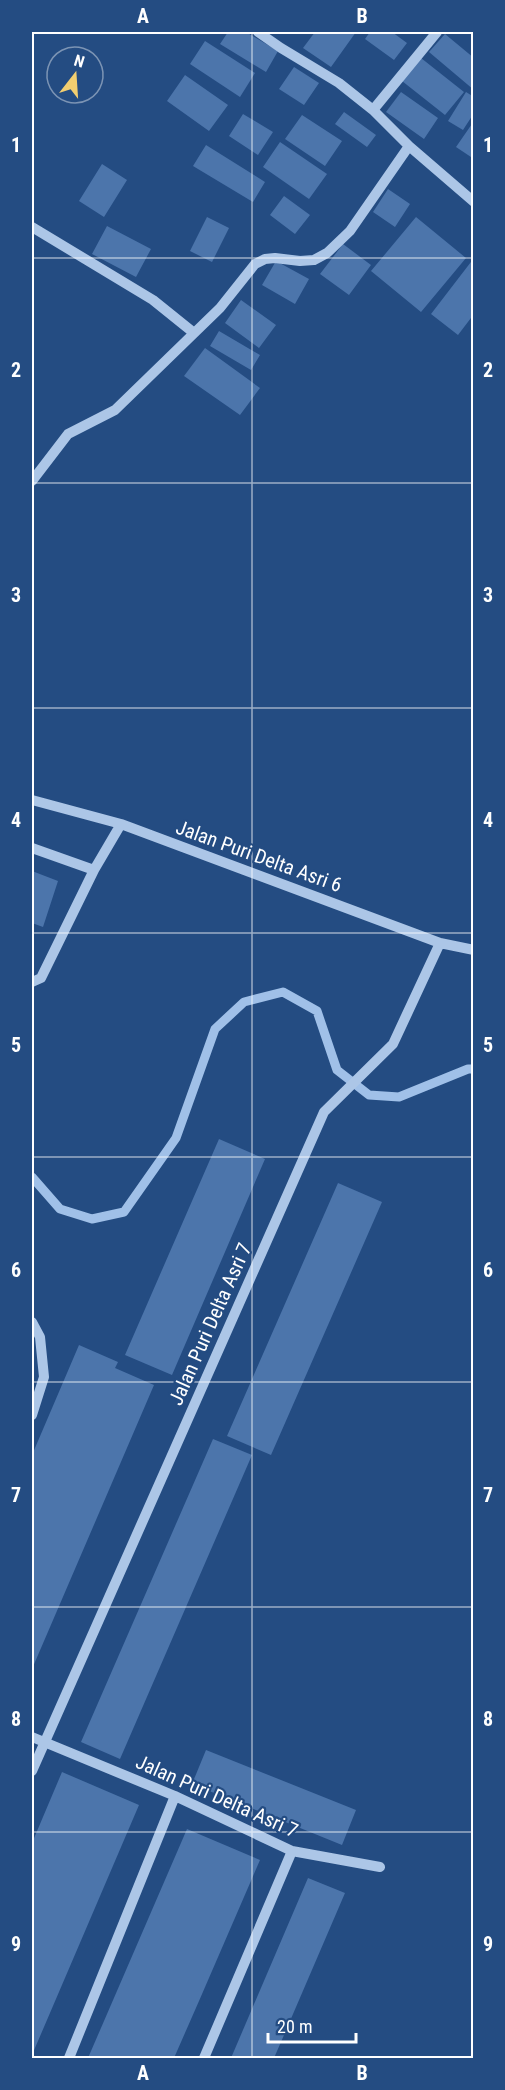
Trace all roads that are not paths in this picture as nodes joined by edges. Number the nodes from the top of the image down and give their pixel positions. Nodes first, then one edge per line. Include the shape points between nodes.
1 (258, 32) edge
2 (437, 32) edge
3 (373, 110) junction
4 (409, 146) junction
5 (474, 202) edge
6 (32, 228) edge
7 (194, 333) junction
8 (32, 481) edge
9 (32, 800) edge
10 (121, 824) junction
11 (32, 848) edge
12 (94, 870) junction
13 (440, 943) junction
14 (474, 950) edge
15 (32, 982) edge
16 (32, 1322) edge
17 (32, 1415) edge
18 (32, 1737) edge
19 (44, 1742) junction
20 (32, 1771) edge
21 (175, 1796) junction
22 (292, 1851) junction
23 (380, 1867) dead end
24 (69, 2058) edge
25 (204, 2058) edge

1 - 3 street via 339,82
2 - 3 street
3 - 4 street
4 - 5 street
4 - 7 street via 350,231 327,253 314,260 275,258 255,264
6 - 7 street via 153,300
7 - 8 street via 116,410 68,434
9 - 10 street, Jalan Puri Delta Asri 6
10 - 12 street
10 - 13 street, Jalan Puri Delta Asri 6
11 - 12 street
12 - 15 street via 41,978
13 - 14 street, Jalan Puri Delta Asri 6
13 - 19 street, Jalan Puri Delta Asri 7 via 393,1044 324,1112
16 - 17 street via 40,1337 44,1377
18 - 19 street, Jalan Puri Delta Asri 7
19 - 20 street, Jalan Puri Delta Asri 7
19 - 21 street, Jalan Puri Delta Asri 7
21 - 22 street, Jalan Puri Delta Asri 7
21 - 24 street
22 - 23 street, Jalan Puri Delta Asri 7
22 - 25 street

